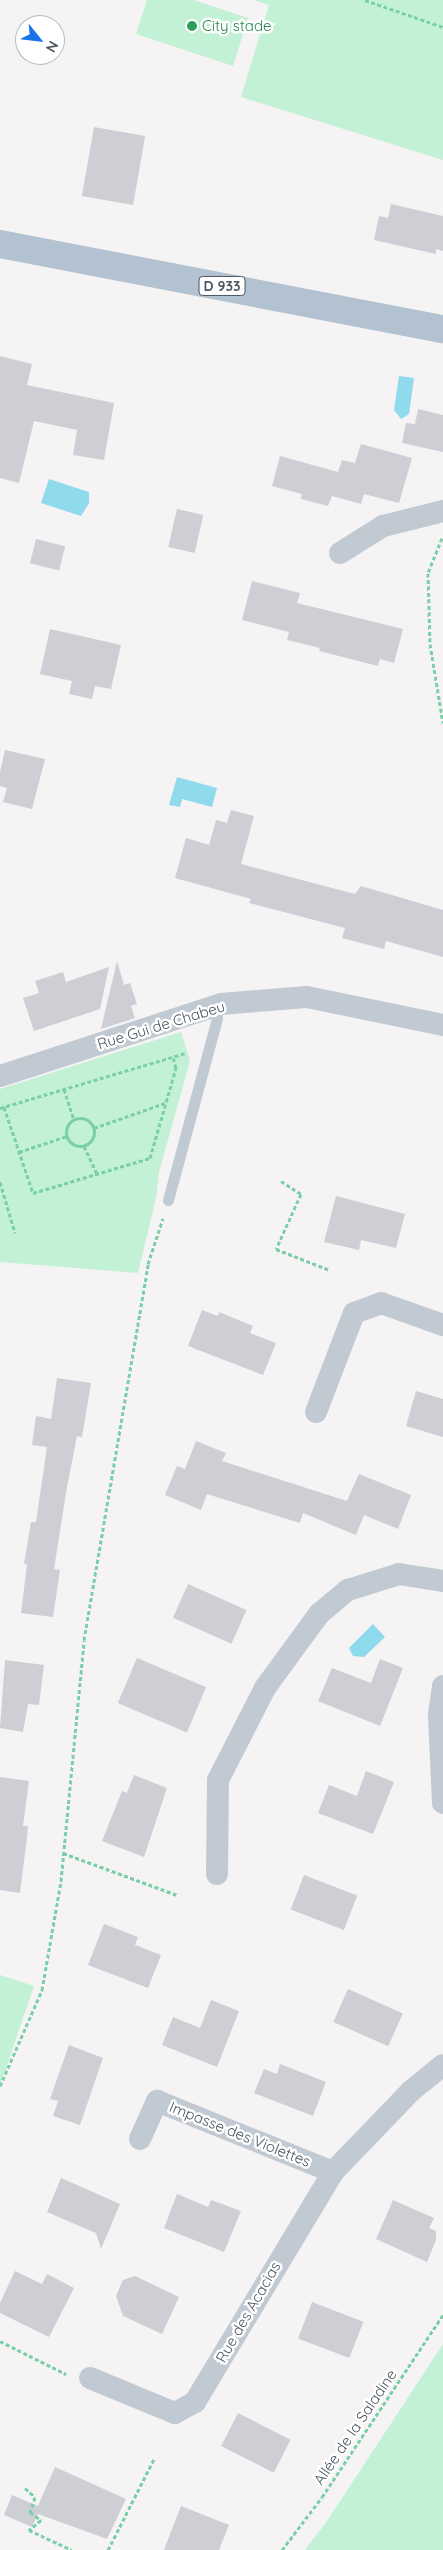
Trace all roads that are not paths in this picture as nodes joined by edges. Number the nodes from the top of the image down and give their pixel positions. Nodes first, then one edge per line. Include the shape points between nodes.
1 (0, 244) edge
2 (443, 329) edge
3 (443, 511) edge
4 (340, 553) dead end
5 (216, 1006) junction
6 (443, 1025) edge
7 (0, 1076) edge
8 (168, 1200) road end
9 (443, 1325) edge
10 (316, 1412) dead end
11 (443, 1581) edge
12 (443, 1686) edge
13 (443, 1803) edge
14 (217, 1874) dead end
15 (443, 2066) edge
16 (140, 2139) dead end
17 (333, 2172) junction
18 (90, 2378) road end

1 - 2 main road, D 933
3 - 4 street via 383,526
5 - 6 street, Rue Gui de Chabeu via 307,998
5 - 7 street, Rue Gui de Chabeu
5 - 8 lane via 217,1018 211,1044
9 - 10 street via 381,1303 354,1313
11 - 14 street via 399,1574 348,1590 319,1614 265,1688 218,1780
12 - 13 street via 438,1715
15 - 17 street, Rue des Acacias via 411,2091
16 - 17 street, Impasse des Violettes via 157,2100
17 - 18 street, Rue des Acacias via 195,2402 174,2413

